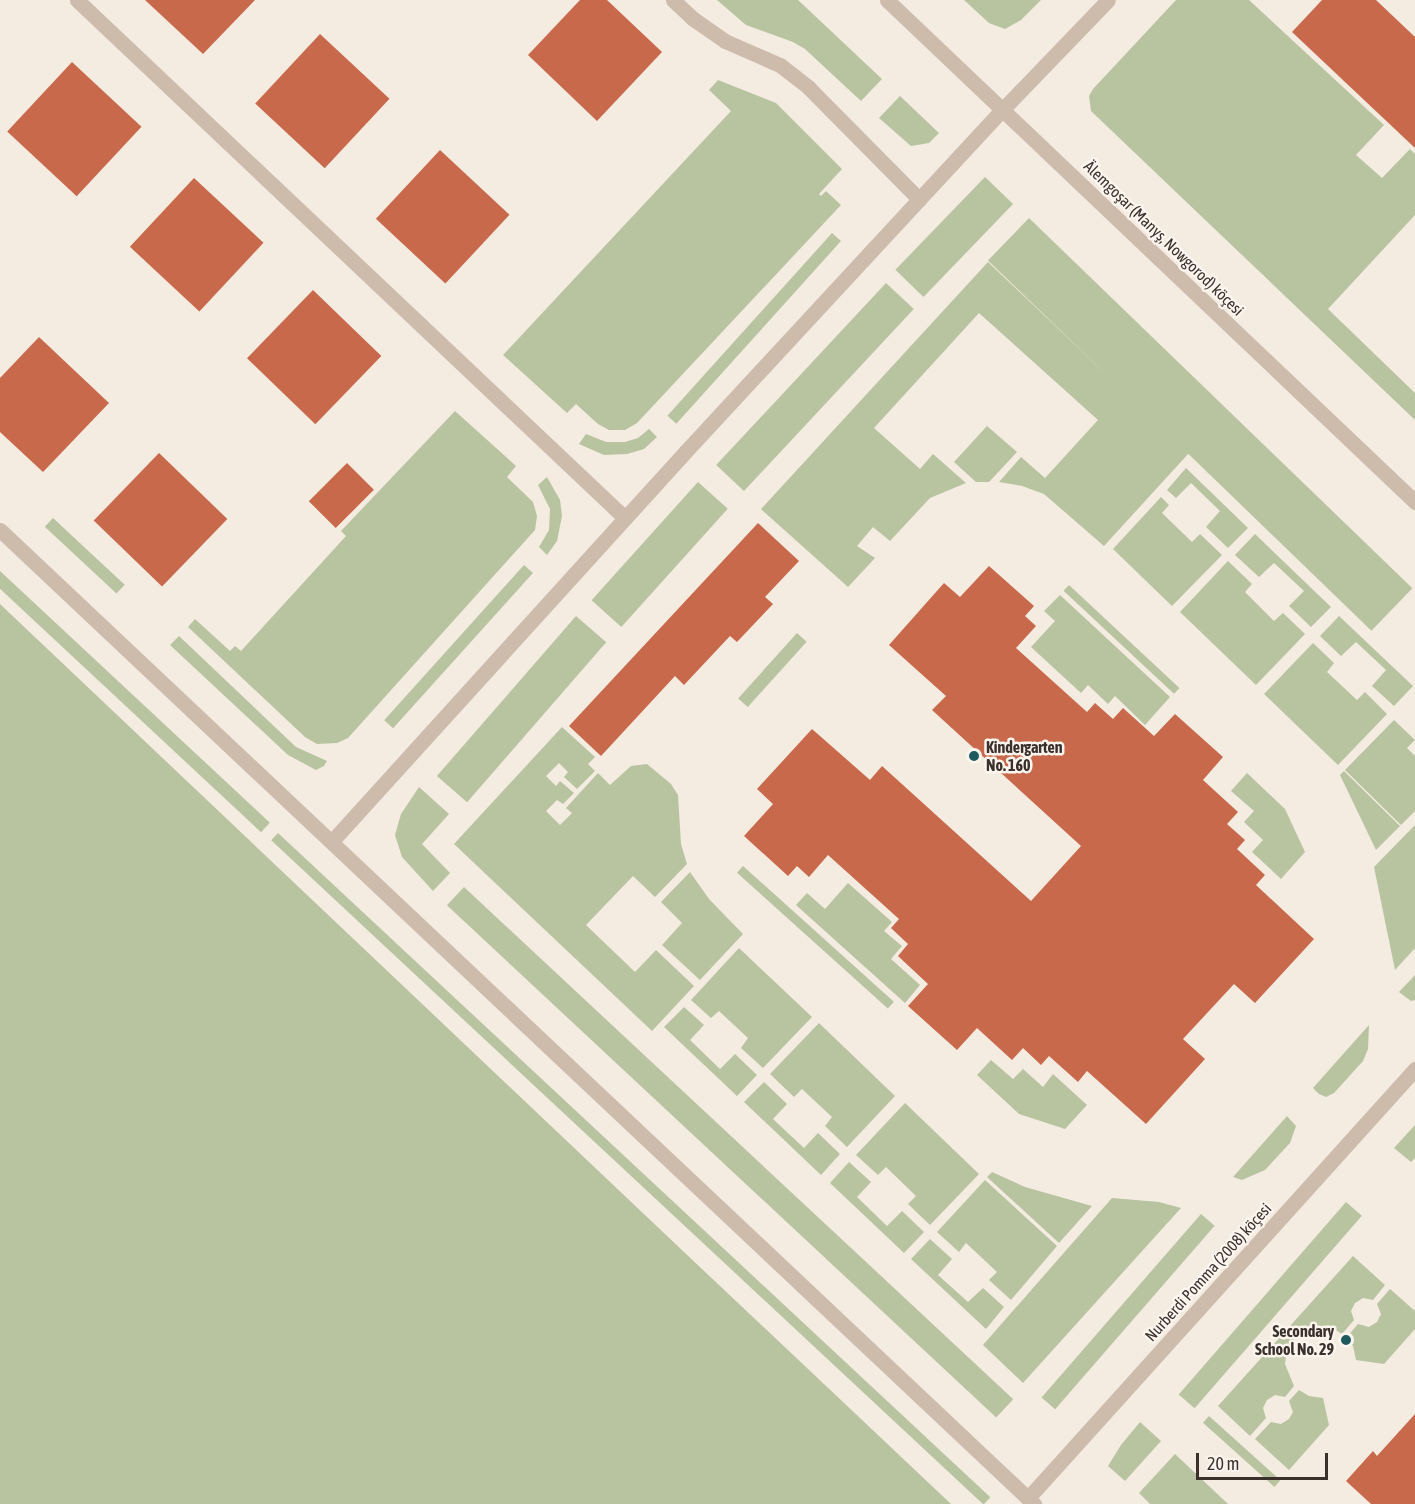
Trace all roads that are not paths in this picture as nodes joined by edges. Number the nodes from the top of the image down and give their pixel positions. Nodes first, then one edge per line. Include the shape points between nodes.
1 (77, 0) edge
2 (673, 0) edge
3 (887, 0) edge
4 (1108, 0) edge
5 (1003, 109) junction
6 (920, 199) junction
7 (1415, 502) edge
8 (625, 518) junction
9 (0, 530) edge
10 (333, 840) junction
11 (1415, 1070) edge
12 (1031, 1501) edge

1 - 8 street
2 - 6 street via 725,41 780,65 808,87
3 - 5 street, Älemgoşar (Manyş, Nowgorod) köçesi
4 - 5 street
5 - 6 street
5 - 7 street, Älemgoşar (Manyş, Nowgorod) köçesi
6 - 8 street
8 - 10 street
9 - 10 street
10 - 12 street
11 - 12 street, Nurberdi Pomma (2008) köçesi

